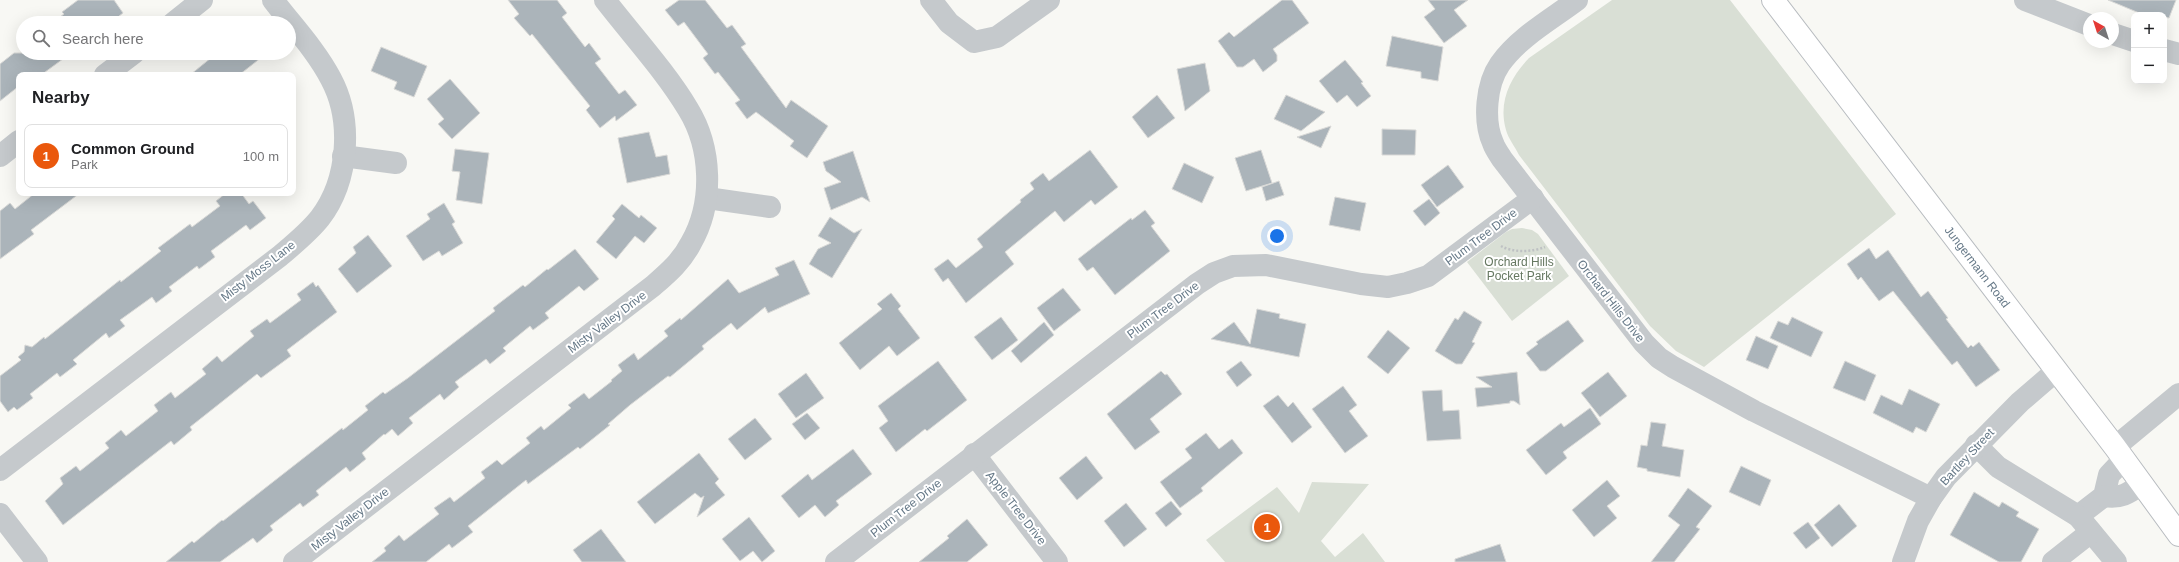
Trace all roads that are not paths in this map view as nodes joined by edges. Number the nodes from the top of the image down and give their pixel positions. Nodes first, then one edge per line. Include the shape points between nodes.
1 (202, 0) edge
2 (273, 0) edge
3 (605, 0) edge
4 (931, 0) edge
5 (1050, 0) edge
6 (1578, 0) edge
7 (1773, 0) edge
8 (2025, 0) edge
9 (182, 16) edge
10 (285, 16) edge
11 (2083, 23) edge
12 (296, 31) edge
13 (2119, 36) edge
14 (2131, 40) edge
15 (2167, 51) edge
16 (2179, 54) edge
17 (125, 60) edge
18 (109, 72) edge
19 (16, 143) edge
20 (0, 156) edge
21 (343, 156) junction
22 (396, 163) dead end
23 (707, 198) junction
24 (1533, 198) junction
25 (770, 207) dead end
26 (2056, 371) junction
27 (2179, 394) edge
28 (1976, 445) junction
29 (2119, 453) junction
30 (974, 454) junction
31 (0, 470) edge
32 (2142, 484) junction
33 (2104, 496) junction
34 (1931, 498) junction
35 (0, 514) edge
36 (2084, 524) junction
37 (2179, 535) edge
38 (37, 562) edge
39 (294, 562) edge
40 (836, 562) edge
41 (1057, 562) edge
42 (1903, 562) edge
43 (2053, 562) edge
44 (2116, 562) edge

1 - 9 street
2 - 10 street, Misty Moss Lane
3 - 23 street, Misty Valley Drive via 688,109 699,130 705,154
4 - 5 street via 949,23 974,42 997,37
6 - 24 street, Orchard Hills Drive via 1516,46 1500,64 1491,85 1488,106 1492,143
7 - 26 main road, Jungermann Road
8 - 11 street
12 - 21 street, Misty Moss Lane via 331,78 341,104 345,130
13 - 14 street
15 - 16 street
17 - 18 street
19 - 20 street
21 - 22 street
21 - 31 street, Misty Moss Lane via 334,195 320,218 303,236
23 - 25 street
23 - 39 street, Misty Valley Drive via 692,243 677,265
24 - 30 street, Plum Tree Drive via 1428,276 1407,283 1388,287 1361,284 1266,265 1233,266 1214,273
24 - 34 street, Orchard Hills Drive via 1658,358 1754,411
26 - 28 street, Bartley Street
26 - 29 main road, Jungermann Road
27 - 29 street
28 - 34 street, Bartley Street via 1946,477
28 - 36 street via 1998,467
29 - 32 main road, Jungermann Road
29 - 33 street via 2109,475
30 - 40 street, Plum Tree Drive
30 - 41 street, Apple Tree Drive
32 - 33 street via 2126,496
32 - 37 main road, Jungermann Road
33 - 36 street
34 - 42 street, Bartley Street via 1918,521
35 - 38 street
36 - 43 street
36 - 44 street

